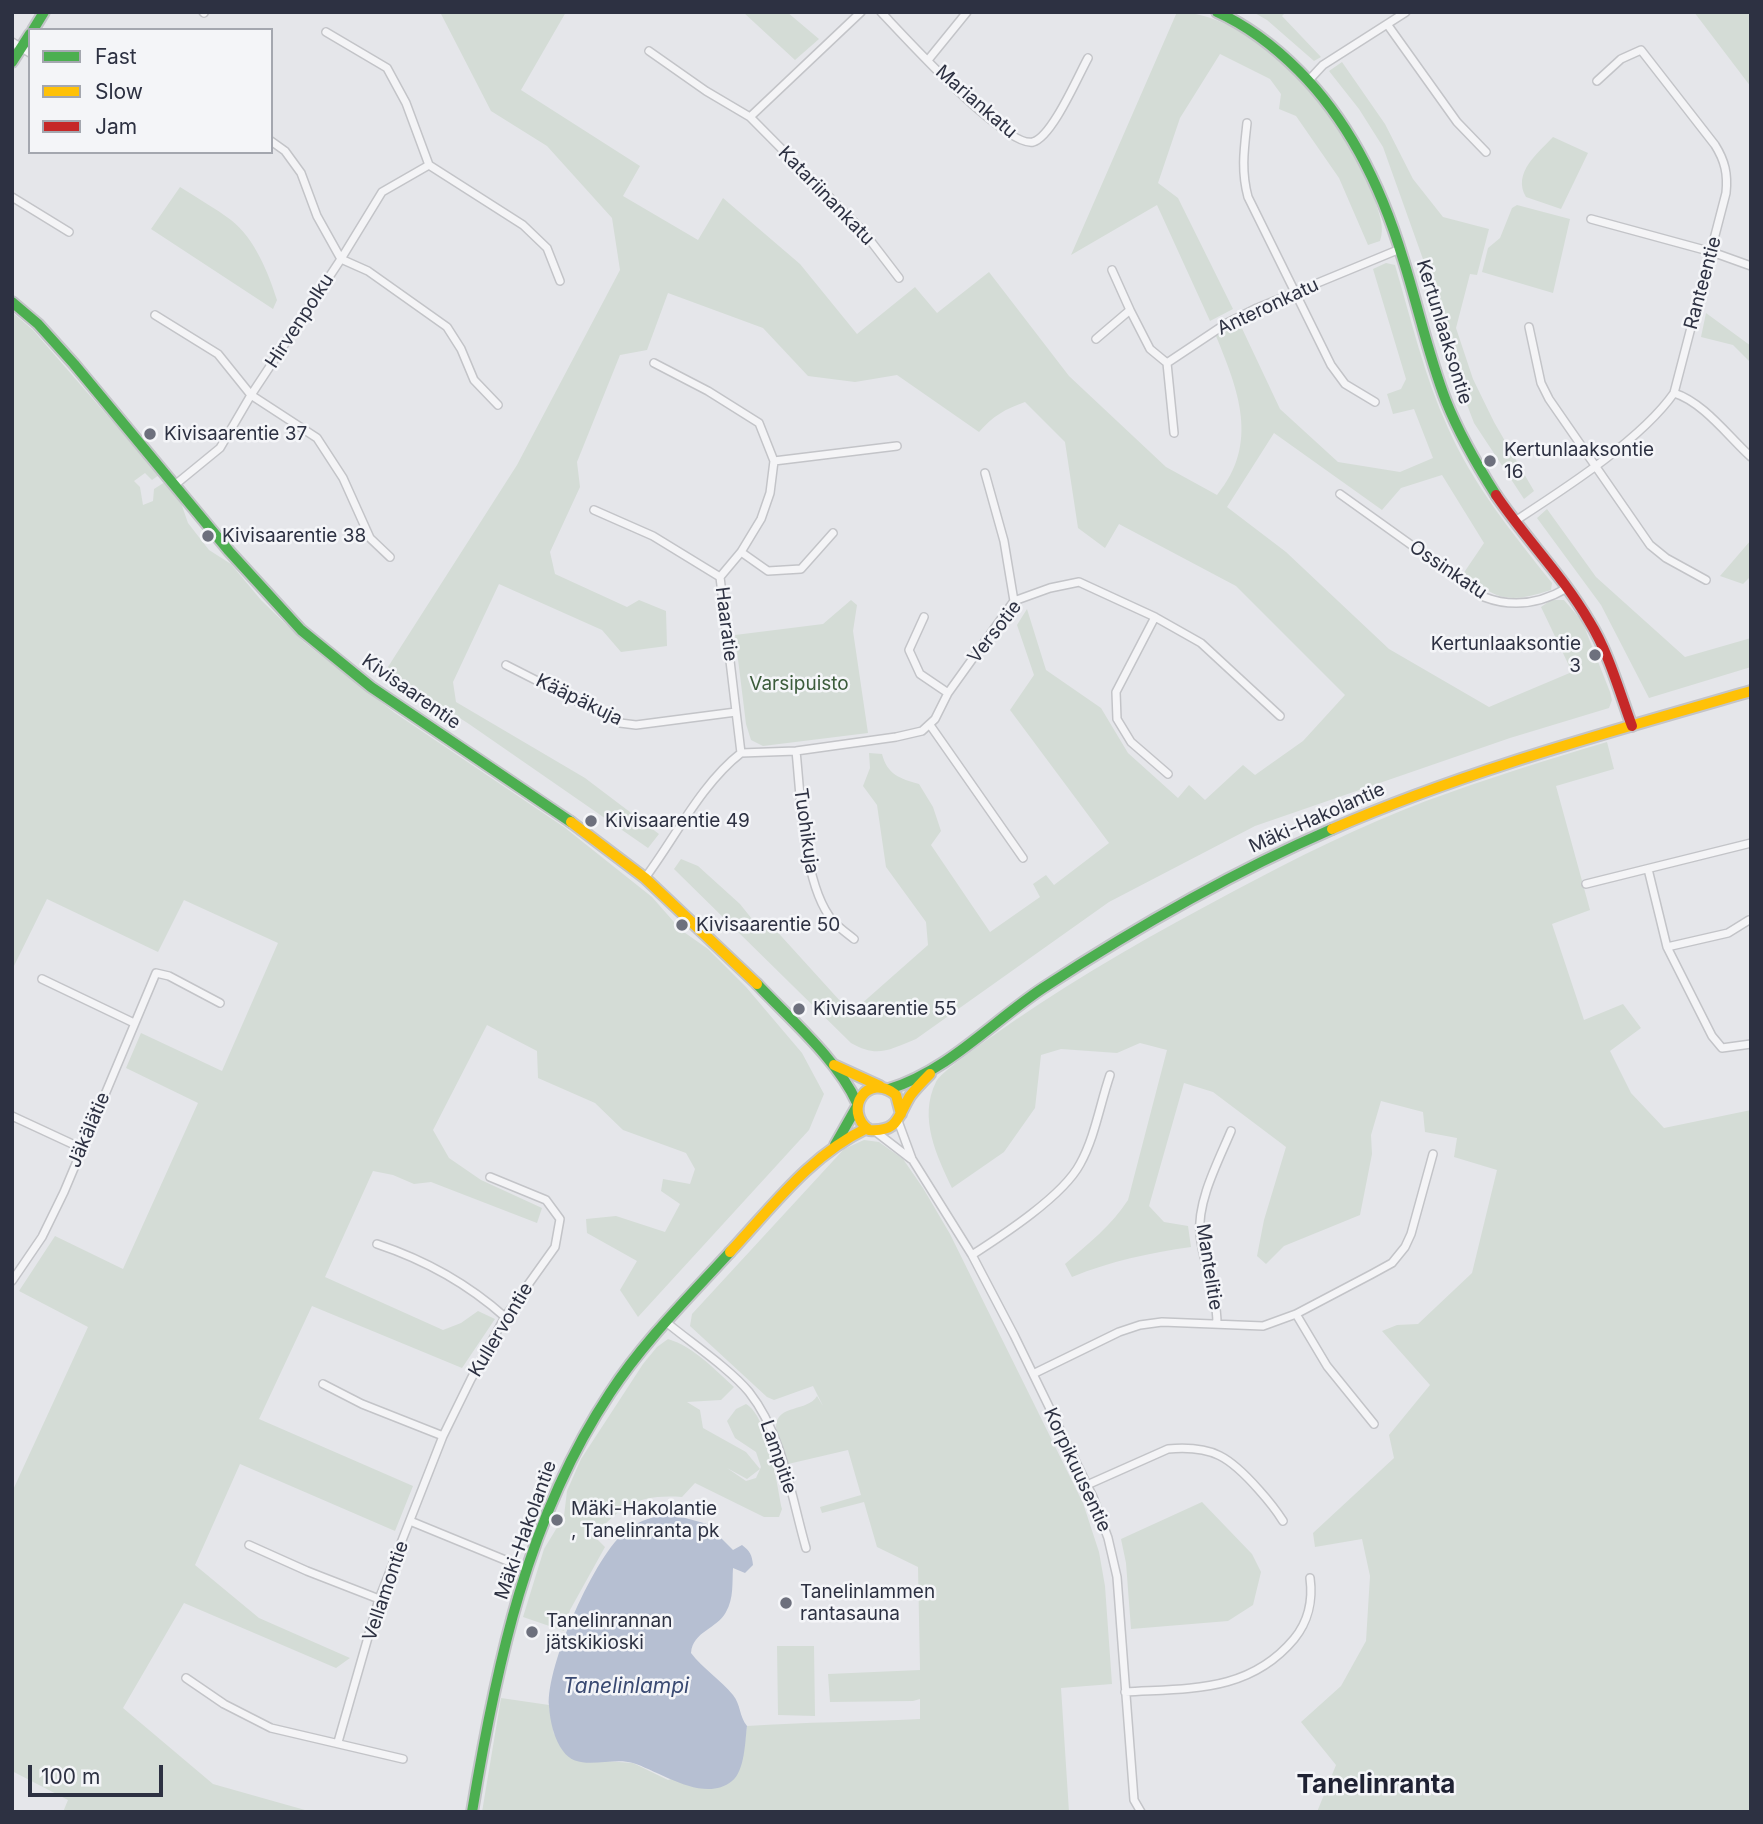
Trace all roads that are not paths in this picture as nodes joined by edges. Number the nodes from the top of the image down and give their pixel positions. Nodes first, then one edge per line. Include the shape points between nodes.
1 (44, 12) edge
2 (861, 12) edge
3 (880, 12) edge
4 (967, 12) edge
5 (1217, 12) edge
6 (1406, 12) edge
7 (1387, 24) junction
8 (34, 28) edge
9 (326, 32) dead end
10 (21, 48) edge
11 (649, 51) dead end
12 (1088, 58) dead end
13 (928, 60) junction
14 (12, 62) edge
15 (1309, 80) junction
16 (1597, 81) dead end
17 (750, 117) junction
18 (1247, 123) dead end
19 (273, 142) edge
20 (1486, 152) dead end
21 (429, 165) junction
22 (12, 197) edge
23 (1591, 219) dead end
24 (69, 232) dead end
25 (1400, 249) junction
26 (1712, 251) junction
27 (341, 259) junction
28 (1751, 267) edge
29 (1112, 270) dead end
30 (900, 278) dead end
31 (560, 281) dead end
32 (1294, 292) junction
33 (12, 302) edge
34 (1130, 310) junction
35 (155, 315) dead end
36 (1529, 327) dead end
37 (1096, 339) dead end
38 (653, 363) dead end
39 (1167, 363) junction
40 (1674, 393) junction
41 (251, 395) junction
42 (1375, 402) dead end
43 (498, 405) dead end
44 (1174, 433) dead end
45 (897, 446) dead end
46 (1751, 457) edge
47 (774, 461) junction
48 (1594, 466) junction
49 (985, 473) dead end
50 (176, 484) junction
51 (1340, 494) dead end
52 (594, 510) dead end
53 (1515, 521) junction
54 (833, 533) dead end
55 (741, 552) junction
56 (390, 557) dead end
57 (720, 577) junction
58 (1706, 580) dead end
59 (1567, 588) junction
60 (1014, 601) junction
61 (924, 617) dead end
62 (1155, 617) junction
63 (506, 665) dead end
64 (1751, 691) edge
65 (948, 693) junction
66 (736, 712) junction
67 (1280, 716) dead end
68 (930, 725) junction
69 (1632, 726) junction
70 (796, 751) junction
71 (741, 753) junction
72 (1168, 774) dead end
73 (1751, 843) edge
74 (1023, 858) dead end
75 (1648, 869) junction
76 (645, 878) junction
77 (1586, 884) dead end
78 (1749, 920) dead end
79 (855, 939) dead end
80 (1667, 947) junction
81 (42, 979) dead end
82 (220, 1003) dead end
83 (134, 1023) junction
84 (1751, 1044) edge
85 (832, 1064) junction
86 (939, 1064) junction
87 (1110, 1075) dead end
88 (886, 1088) junction
89 (857, 1105) junction
90 (12, 1116) edge
91 (899, 1118) junction
92 (870, 1130) junction
93 (1231, 1131) dead end
94 (835, 1145) junction
95 (81, 1148) junction
96 (1433, 1154) dead end
97 (912, 1159) junction
98 (490, 1177) dead end
99 (377, 1244) dead end
100 (972, 1255) junction
101 (12, 1264) edge
102 (21, 1268) junction
103 (12, 1282) edge
104 (1296, 1314) junction
105 (505, 1317) junction
106 (666, 1322) junction
107 (1217, 1324) junction
108 (1032, 1374) junction
109 (323, 1384) dead end
110 (1374, 1424) dead end
111 (443, 1436) junction
112 (1087, 1485) junction
113 (410, 1521) junction
114 (1283, 1521) dead end
115 (249, 1545) dead end
116 (806, 1548) dead end
117 (527, 1569) junction
118 (1310, 1578) dead end
119 (379, 1599) junction
120 (186, 1678) dead end
121 (1125, 1692) junction
122 (338, 1742) junction
123 (403, 1759) dead end
124 (472, 1812) edge
125 (1140, 1812) edge

1 - 8 street
2 - 17 street
3 - 13 street, Mariankatu
4 - 13 street
5 - 15 street, Kertunlaaksontie via 1256,34
6 - 7 street
7 - 15 street via 1323,65
7 - 20 street via 1457,122
9 - 21 street via 387,68 406,103
10 - 14 street
11 - 17 street, Katariinankatu
12 - 13 street, Mariankatu via 1046,134 1033,142 1007,133
15 - 25 street, Kertunlaaksontie via 1359,148
16 - 26 street, Ranteentie via 1621,59 1641,50 1715,145 1727,176
17 - 30 street, Katariinankatu via 863,231
18 - 32 street via 1243,180
19 - 27 street via 301,173 317,216
21 - 27 street, Hirvenpolku via 382,192
21 - 31 street via 523,225 547,248
22 - 24 street
23 - 26 street
25 - 32 street, Anteronkatu
25 - 53 street, Kertunlaaksontie via 1451,416
26 - 28 street
26 - 40 street, Ranteentie
27 - 41 street, Hirvenpolku
27 - 43 street via 368,271 447,327 474,380
29 - 34 street
32 - 39 street, Anteronkatu via 1227,323
32 - 42 street via 1331,365 1345,384
33 - 50 street, Kivisaarentie via 75,364
34 - 37 street
34 - 39 street via 1150,349
35 - 41 street via 218,354
36 - 48 street via 1541,383
38 - 47 street, Haaratie via 759,423
39 - 44 street
40 - 46 street via 1699,406
40 - 48 street, Ranteentie via 1646,425
41 - 50 street, Hirvenpolku via 220,448
41 - 56 street via 317,438 343,478 370,538
45 - 47 street
47 - 55 street, Haaratie via 761,519
48 - 53 street, Ranteentie
48 - 58 street via 1650,545
49 - 60 street via 1004,541
50 - 76 street, Kivisaarentie via 264,592 334,659
51 - 59 street, Ossinkatu via 1484,597 1519,605 1541,601
52 - 57 street via 653,536
53 - 59 street, Kertunlaaksontie
54 - 55 street via 801,569 768,571
55 - 57 street, Haaratie
57 - 66 street, Haaratie
59 - 69 street, Kertunlaaksontie via 1599,637
60 - 62 street, Versotie via 1079,582
60 - 65 street, Versotie
61 - 65 street via 909,650 920,674
62 - 67 street, Versotie via 1201,643
62 - 72 street via 1116,692 1117,719 1131,742
63 - 66 street, Kääpäkuja via 620,723 636,725
64 - 69 street, Mäki-Hakolantie
65 - 68 street, Versotie
66 - 71 street, Haaratie
68 - 70 street via 896,737
68 - 74 street
69 - 86 street, Mäki-Hakolantie via 1425,790 1239,873 1091,957
70 - 71 street
70 - 79 street, Tuohikuja via 811,878 834,922
71 - 76 street via 714,779
73 - 75 street
75 - 77 street
75 - 80 street
76 - 85 street, Kivisaarentie via 721,947
78 - 80 street via 1728,933
80 - 84 street via 1722,1048
81 - 83 street
82 - 83 street, Jäkälätie via 156,973
83 - 95 street, Jäkälätie
85 - 88 street, Kivisaarentie
85 - 89 street, Kivisaarentie via 849,1085
86 - 88 street, Mäki-Hakolantie via 904,1085
86 - 91 street, Mäki-Hakolantie via 913,1092
87 - 100 street via 1080,1166 1014,1228
88 - 89 street via 870,1088
88 - 91 street via 899,1100
89 - 92 street via 859,1119
89 - 94 street, Mäki-Hakolantie
90 - 95 street
91 - 92 street via 887,1130
91 - 97 street, Korpikuusentie
92 - 94 street, Mäki-Hakolantie
92 - 97 street, Korpikuusentie
93 - 107 street, Mantelitie via 1201,1217 1200,1235 1217,1305
94 - 106 street, Mäki-Hakolantie via 784,1193
95 - 102 street, Jäkälätie via 42,1237
96 - 104 street via 1411,1234 1392,1263
97 - 100 street, Korpikuusentie
98 - 105 street, Kullervontie via 546,1200 560,1219 555,1247
99 - 105 street via 441,1270 481,1295
100 - 108 street, Korpikuusentie
101 - 102 street
102 - 103 street, Jäkälätie
104 - 107 street via 1263,1326
104 - 110 street via 1327,1366
105 - 111 street, Kullervontie
106 - 116 street, Lampitie via 747,1390 763,1412 773,1432
106 - 117 street, Mäki-Hakolantie via 632,1361 586,1430
107 - 108 street via 1140,1325
108 - 112 street, Korpikuusentie
109 - 111 street
111 - 113 street, Kullervontie
112 - 114 street via 1168,1449 1211,1451 1232,1461
112 - 121 street, Korpikuusentie via 1115,1567
113 - 117 street, Vellamontie
113 - 119 street, Vellamontie
115 - 119 street
117 - 124 street, Mäki-Hakolantie via 496,1678
118 - 121 street via 1311,1602 1299,1632 1262,1668 1233,1682
119 - 122 street, Vellamontie
120 - 122 street via 271,1728
121 - 125 street, Korpikuusentie
122 - 123 street

